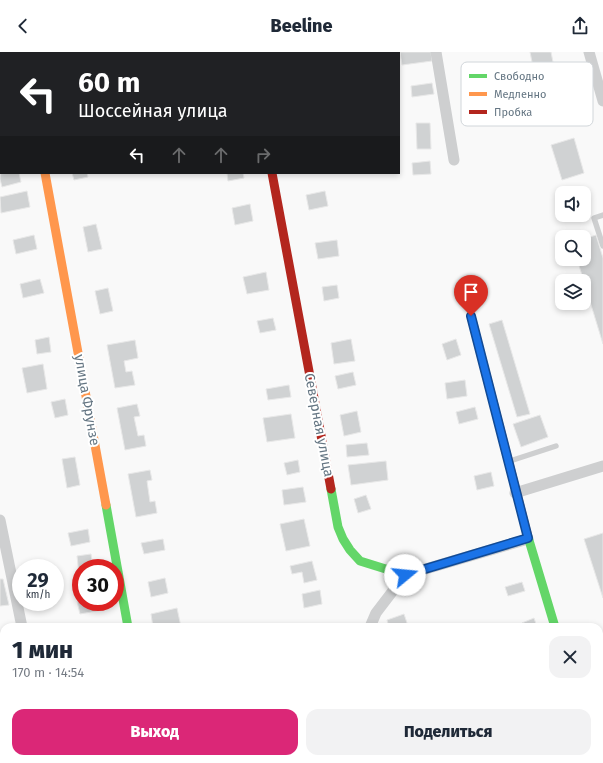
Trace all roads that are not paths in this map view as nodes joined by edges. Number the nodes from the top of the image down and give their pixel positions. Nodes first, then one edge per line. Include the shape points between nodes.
1 (436, 52) edge
2 (589, 52) edge
3 (592, 62) edge
4 (593, 66) edge
5 (603, 101) edge
6 (454, 160) dead end
7 (45, 174) edge
8 (272, 174) edge
9 (603, 215) edge
10 (603, 246) edge
11 (471, 316) dead end
12 (556, 446) dead end
13 (508, 462) junction
14 (603, 466) edge
15 (515, 494) junction
16 (0, 520) edge
17 (528, 538) junction
18 (405, 575) junction
19 (21, 623) edge
20 (127, 623) edge
21 (372, 623) edge
22 (554, 623) edge

1 - 6 street
2 - 3 street
4 - 5 street
7 - 20 street, улица Фрунзе
8 - 18 street, Северная улица via 338,527 350,550 360,560
9 - 10 lane via 594,218
11 - 13 street
12 - 13 lane
13 - 15 street
14 - 15 street
15 - 17 street
16 - 19 street
17 - 18 street
17 - 22 street
18 - 21 street via 376,613

